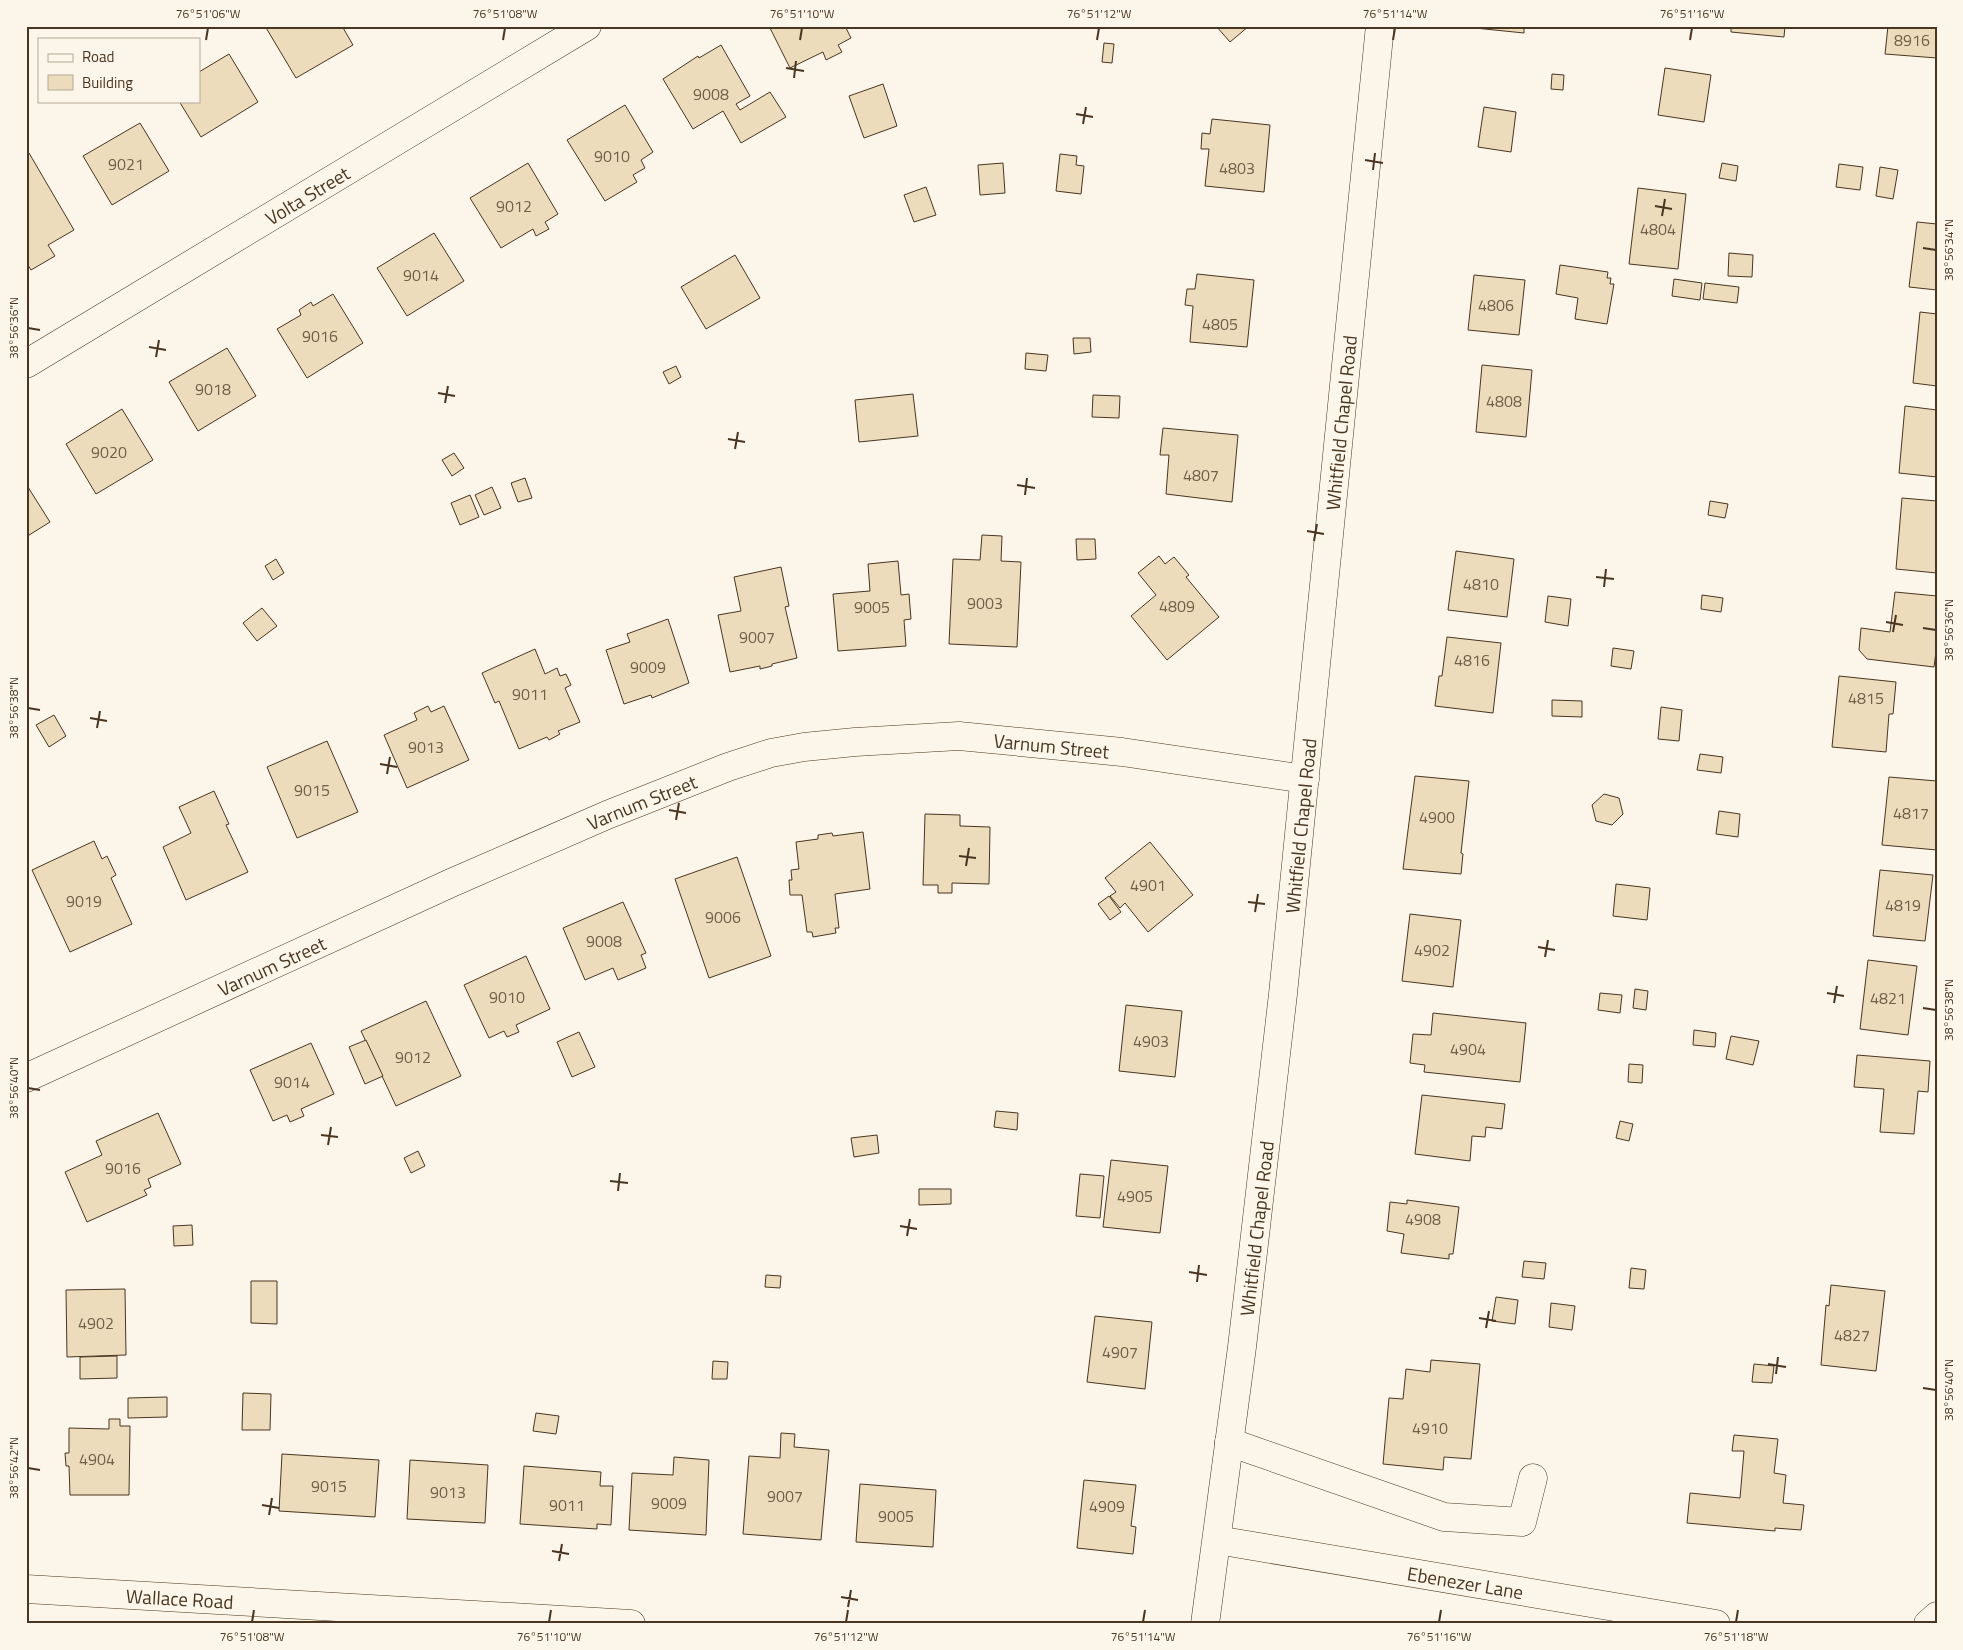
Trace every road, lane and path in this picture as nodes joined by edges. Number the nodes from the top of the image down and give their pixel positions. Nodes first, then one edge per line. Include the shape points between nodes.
1 (587, 26) edge
2 (1380, 26) edge
3 (26, 364) edge
4 (1305, 779) junction
5 (26, 1078) edge
6 (1230, 1442) junction
7 (1533, 1478) dead end
8 (1217, 1540) junction
9 (26, 1589) edge
10 (1937, 1616) edge
11 (1698, 1622) edge
12 (631, 1624) edge
13 (1205, 1624) edge
14 (1928, 1624) edge

1 - 3 street, Volta Street
2 - 4 street, Whitfield Chapel Road
4 - 5 street, Varnum Street via 1122,752 959,736 804,746 728,767 607,815
4 - 6 street, Whitfield Chapel Road
6 - 7 street via 1444,1518 1522,1522
6 - 8 street, Whitfield Chapel Road
8 - 11 street, Ebenezer Lane
8 - 13 street, Whitfield Chapel Road
9 - 12 street, Wallace Road
10 - 14 street

